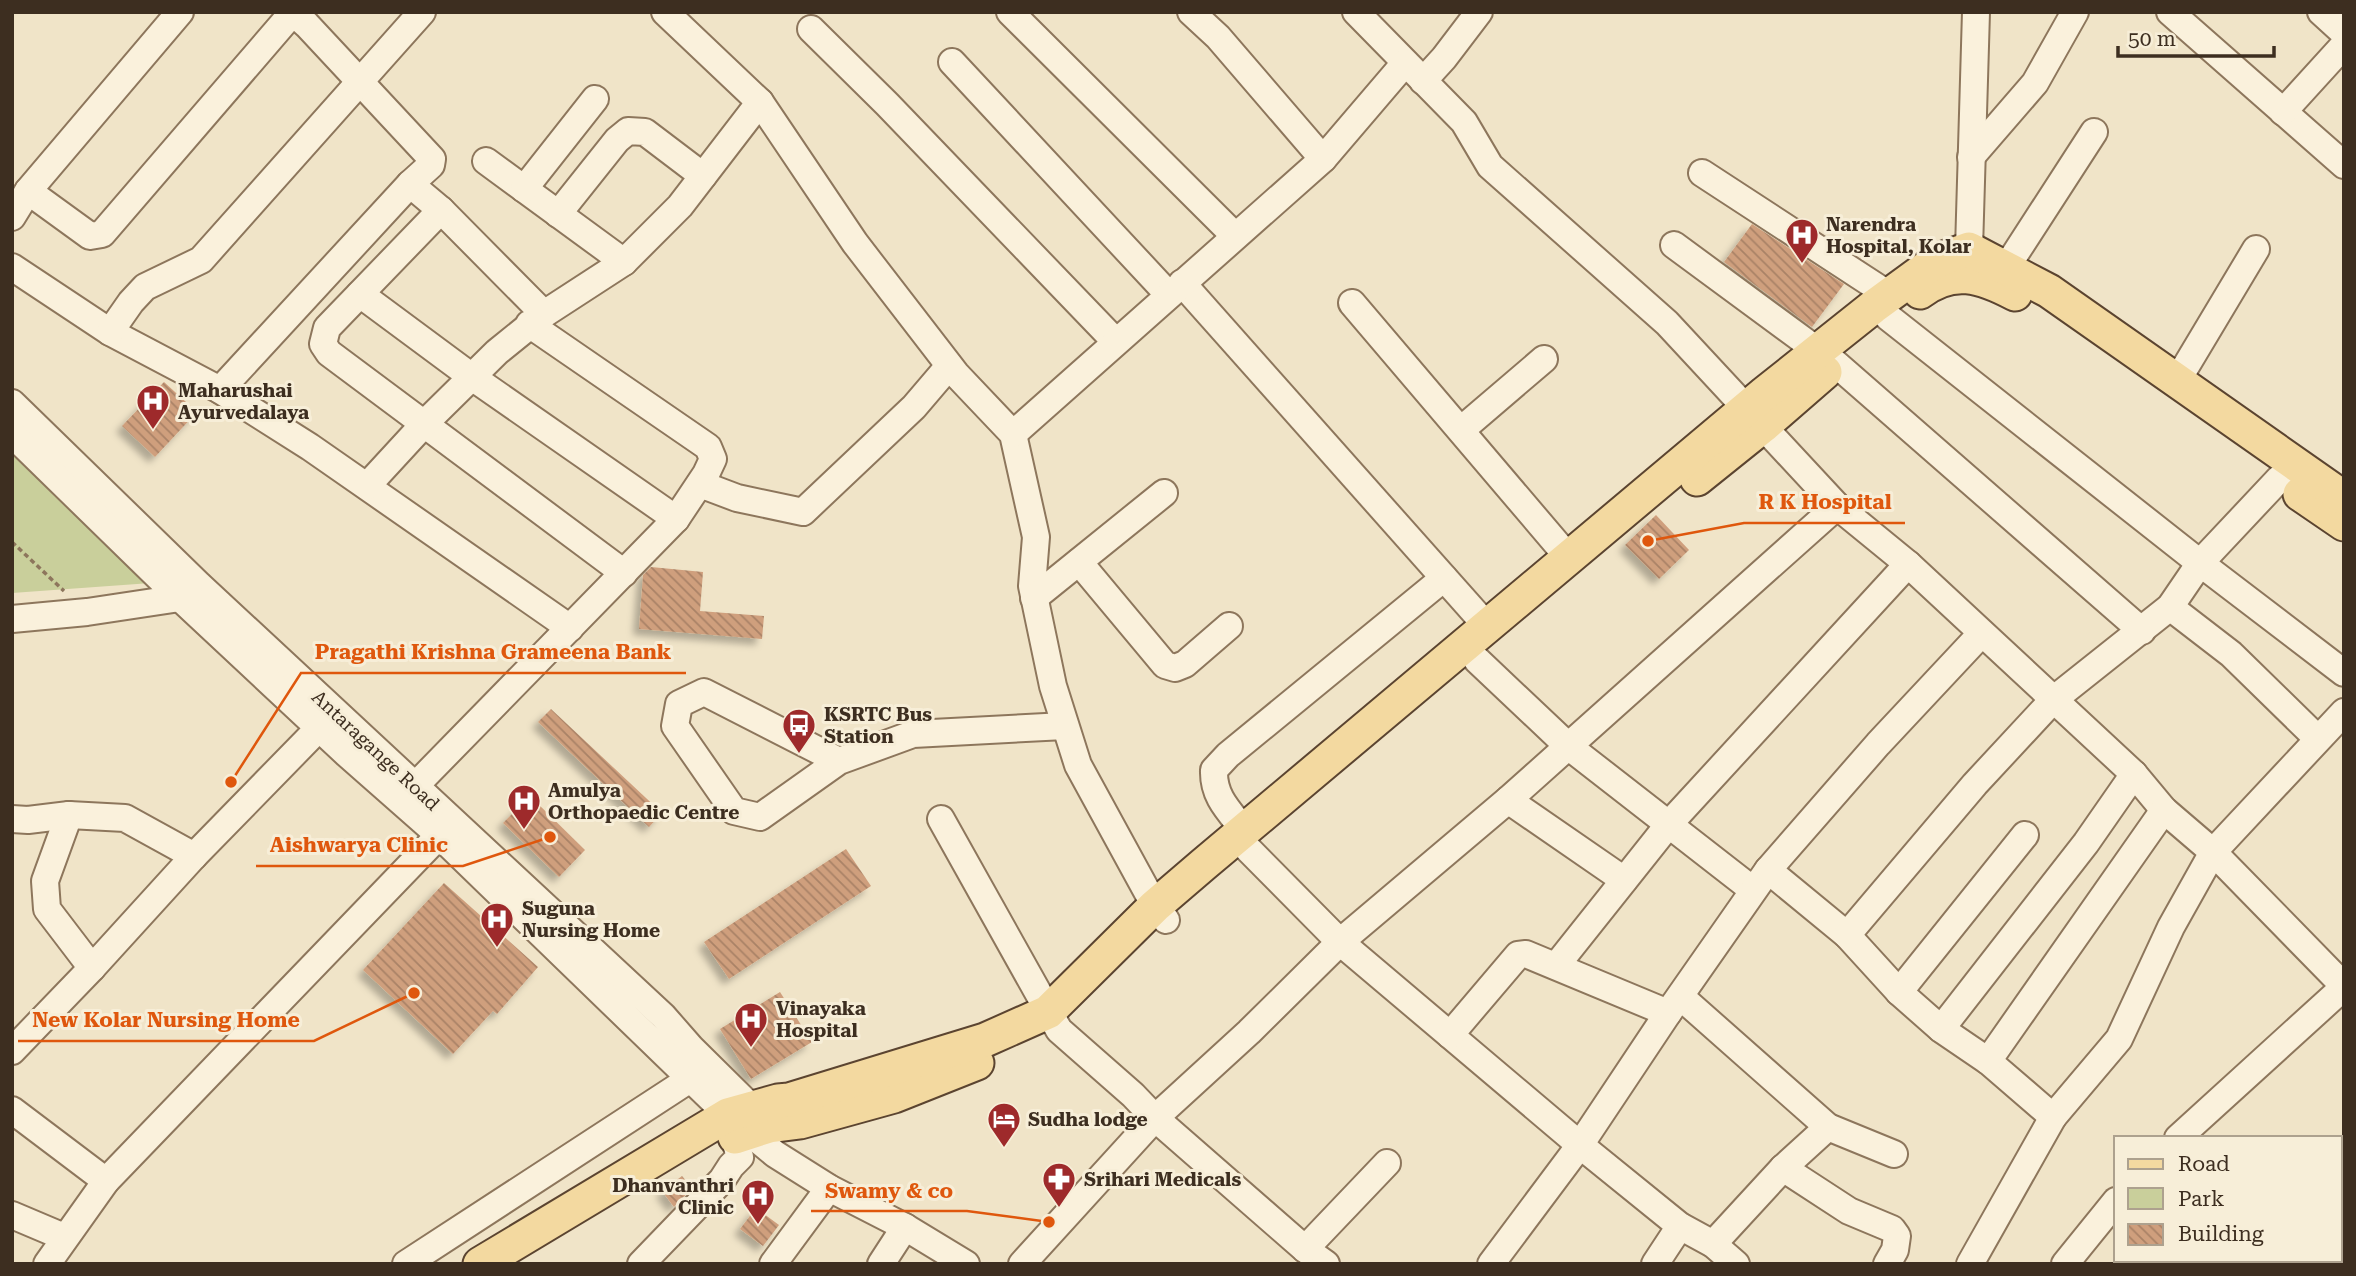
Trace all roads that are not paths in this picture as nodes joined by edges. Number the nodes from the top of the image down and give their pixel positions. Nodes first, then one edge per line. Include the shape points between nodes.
1 (180, 12) edge
2 (422, 12) edge
3 (665, 12) edge
4 (1010, 12) edge
5 (1191, 12) edge
6 (1356, 12) edge
7 (1479, 12) edge
8 (1976, 12) edge
9 (2075, 12) edge
10 (2171, 12) edge
11 (2320, 12) edge
12 (811, 29) dead end
13 (2344, 33) edge
14 (2344, 45) edge
15 (952, 62) dead end
16 (1414, 72) junction
17 (361, 82) junction
18 (594, 99) dead end
19 (760, 102) junction
20 (2283, 112) junction
21 (2094, 132) dead end
22 (1971, 157) junction
23 (1323, 159) junction
24 (486, 161) dead end
25 (2344, 165) edge
26 (1702, 173) dead end
27 (703, 176) junction
28 (410, 184) junction
29 (524, 189) junction
30 (28, 191) junction
31 (442, 210) junction
32 (558, 214) junction
33 (12, 217) edge
34 (1235, 236) junction
35 (1674, 245) dead end
36 (1969, 249) junction
37 (2256, 249) dead end
38 (624, 262) junction
39 (12, 267) edge
40 (2006, 268) junction
41 (1176, 289) junction
42 (360, 293) junction
43 (1352, 303) dead end
44 (1889, 306) junction
45 (536, 319) junction
46 (110, 332) junction
47 (1116, 342) junction
48 (1826, 357) junction
49 (1544, 359) dead end
50 (949, 366) junction
51 (472, 377) junction
52 (2177, 382) junction
53 (220, 390) junction
54 (12, 403) edge
55 (1755, 417) junction
56 (425, 423) junction
57 (1461, 430) junction
58 (12, 433) edge
59 (1013, 434) junction
60 (2279, 479) junction
61 (700, 484) junction
62 (367, 486) junction
63 (1164, 493) dead end
64 (2344, 498) edge
65 (1837, 506) junction
66 (676, 519) junction
67 (2344, 524) edge
68 (1569, 558) junction
69 (1079, 562) junction
70 (2200, 563) junction
71 (1908, 564) junction
72 (624, 573) junction
73 (1444, 578) junction
74 (190, 591) junction
75 (1034, 598) junction
76 (2170, 607) junction
77 (12, 619) edge
78 (1486, 625) junction
79 (1229, 626) dead end
80 (570, 628) junction
81 (2142, 631) junction
82 (1981, 634) junction
83 (1477, 660) junction
84 (2344, 673) edge
85 (2053, 700) junction
86 (2344, 712) edge
87 (1065, 726) junction
88 (320, 727) junction
89 (2318, 739) junction
90 (1568, 746) junction
91 (839, 761) junction
92 (2134, 774) junction
93 (415, 786) junction
94 (1508, 800) junction
95 (2164, 810) junction
96 (69, 815) junction
97 (12, 819) edge
98 (942, 819) dead end
99 (1669, 824) junction
100 (446, 828) junction
101 (2025, 835) dead end
102 (1246, 839) junction
103 (2213, 852) junction
104 (194, 856) junction
105 (1624, 880) junction
106 (1760, 880) junction
107 (1161, 913) junction
108 (1847, 936) junction
109 (1340, 942) junction
110 (1556, 967) junction
111 (92, 968) junction
112 (2344, 986) edge
113 (1899, 992) junction
114 (1674, 1005) junction
115 (1054, 1021) junction
116 (1941, 1030) junction
117 (1450, 1035) junction
118 (12, 1051) edge
119 (1988, 1061) junction
120 (690, 1079) junction
121 (12, 1110) edge
122 (2053, 1117) junction
123 (1155, 1118) junction
124 (1828, 1127) junction
125 (752, 1129) junction
126 (2180, 1136) edge
127 (1580, 1145) junction
128 (1894, 1154) dead end
129 (1387, 1163) dead end
130 (1783, 1168) junction
131 (106, 1181) junction
132 (829, 1188) junction
133 (2114, 1203) edge
134 (12, 1215) edge
135 (1680, 1226) junction
136 (905, 1227) junction
137 (64, 1237) junction
138 (1713, 1244) junction
139 (1314, 1258) edge
140 (47, 1264) edge
141 (406, 1264) edge
142 (480, 1264) edge
143 (514, 1264) edge
144 (641, 1264) edge
145 (773, 1264) edge
146 (881, 1264) edge
147 (966, 1264) edge
148 (1022, 1264) edge
149 (1491, 1264) edge
150 (1655, 1264) edge
151 (1736, 1264) edge
152 (1887, 1264) edge
153 (1970, 1264) edge
154 (2065, 1264) edge

1 - 30 street
2 - 17 street
3 - 19 street
4 - 34 street
5 - 23 street
6 - 16 street
7 - 16 street via 1444,58
8 - 22 street
9 - 22 street via 2035,83
10 - 20 street
11 - 13 street
12 - 47 street
14 - 20 street
15 - 41 street
16 - 23 street
16 - 55 street via 1464,122 1490,166 1667,323
17 - 28 street via 432,159
17 - 30 street via 307,24 297,16 288,18 102,234 90,236
17 - 46 street via 201,260 145,287
18 - 29 street
19 - 27 street
19 - 50 street via 855,243
20 - 25 street
21 - 40 street
22 - 36 street
23 - 34 street
24 - 29 street
26 - 44 street
27 - 32 street via 645,132 628,131
27 - 38 street
28 - 31 street
28 - 53 street
29 - 32 street
30 - 33 street
31 - 42 street
31 - 45 street
32 - 38 street
34 - 41 street
35 - 48 street
36 - 40 main road
36 - 44 main road via 1936,261
37 - 52 street
38 - 45 street
39 - 46 street
40 - 52 main road via 2049,291
41 - 47 street
41 - 73 street
42 - 51 street
42 - 56 street via 327,328 323,344
43 - 57 street
44 - 48 main road
44 - 60 main road via 1935,281 1983,278 2026,299
44 - 70 street
45 - 51 street
45 - 61 street via 708,447 713,459
46 - 53 street
47 - 59 street
48 - 55 main road
48 - 81 street
49 - 57 street
50 - 59 street
50 - 61 street via 914,407 803,512 737,498
51 - 56 street
51 - 66 street
52 - 64 main road
53 - 62 street
54 - 74 street, Antaragange Road
55 - 65 street
55 - 68 main road
55 - 83 main road via 1614,545
56 - 62 street
56 - 72 street
57 - 68 street
58 - 74 street, Antaragange Road
59 - 75 street via 1036,537
60 - 67 main road
60 - 70 street
61 - 66 street
62 - 80 street
63 - 69 street
65 - 71 street
65 - 90 street
66 - 72 street
68 - 78 main road
69 - 75 street
69 - 79 street via 1165,664 1175,668 1185,664
70 - 76 street
70 - 84 street
71 - 82 street
71 - 99 street
72 - 80 street
73 - 78 street
73 - 102 street via 1214,770 1214,786
74 - 77 street via 87,612
74 - 88 street, Antaragange Road
74 - 93 street, Antaragange Road
75 - 87 street
76 - 81 street
76 - 89 street via 2231,654
78 - 102 main road
80 - 93 street
81 - 85 street
82 - 85 street
82 - 106 street
83 - 90 street
83 - 102 main road
85 - 92 street
85 - 108 street via 1975,783
86 - 89 street
87 - 91 street via 913,734
87 - 107 street via 1078,765
88 - 100 street, Antaragange Road via 347,754
88 - 104 street
89 - 103 street
90 - 94 street
90 - 99 street
91 - 91 street via 760,817 734,811 675,726 679,704 704,692
92 - 95 street
92 - 116 street via 2086,844
93 - 100 street, Antaragange Road
94 - 105 street
94 - 109 street
95 - 103 street
95 - 119 street
96 - 97 street
96 - 104 street via 125,818
96 - 111 street via 45,881 47,909
98 - 115 street
99 - 105 street
99 - 106 street
100 - 120 street, Antaragange Road
100 - 125 street, Antaragange Road via 663,1016
100 - 131 street
101 - 113 street
102 - 107 main road
102 - 109 street
103 - 112 street
103 - 122 street via 2119,1039
104 - 111 street
105 - 110 street
106 - 108 street
106 - 114 street
107 - 115 main road
108 - 113 street
109 - 117 street
109 - 123 street
110 - 114 street
110 - 117 street via 1527,954 1518,955
111 - 118 street
112 - 126 street
113 - 116 street
114 - 124 street
114 - 127 street
115 - 123 street
115 - 125 main road via 778,1101
116 - 119 street
117 - 127 street
119 - 122 street
120 - 125 street, Antaragange Road
120 - 141 street
121 - 131 street
122 - 153 street
123 - 139 street
123 - 148 street
124 - 128 street
124 - 130 street
125 - 132 street
125 - 142 main road
125 - 143 main road
125 - 144 street via 740,1157 722,1180
127 - 135 street
127 - 149 street
129 - 139 street
130 - 138 street
130 - 152 street via 1849,1211 1892,1229 1897,1236
131 - 137 street
132 - 136 street
132 - 145 street
133 - 154 street
134 - 137 street
135 - 138 street
135 - 150 street
136 - 146 street
136 - 147 street
137 - 140 street
138 - 151 street

